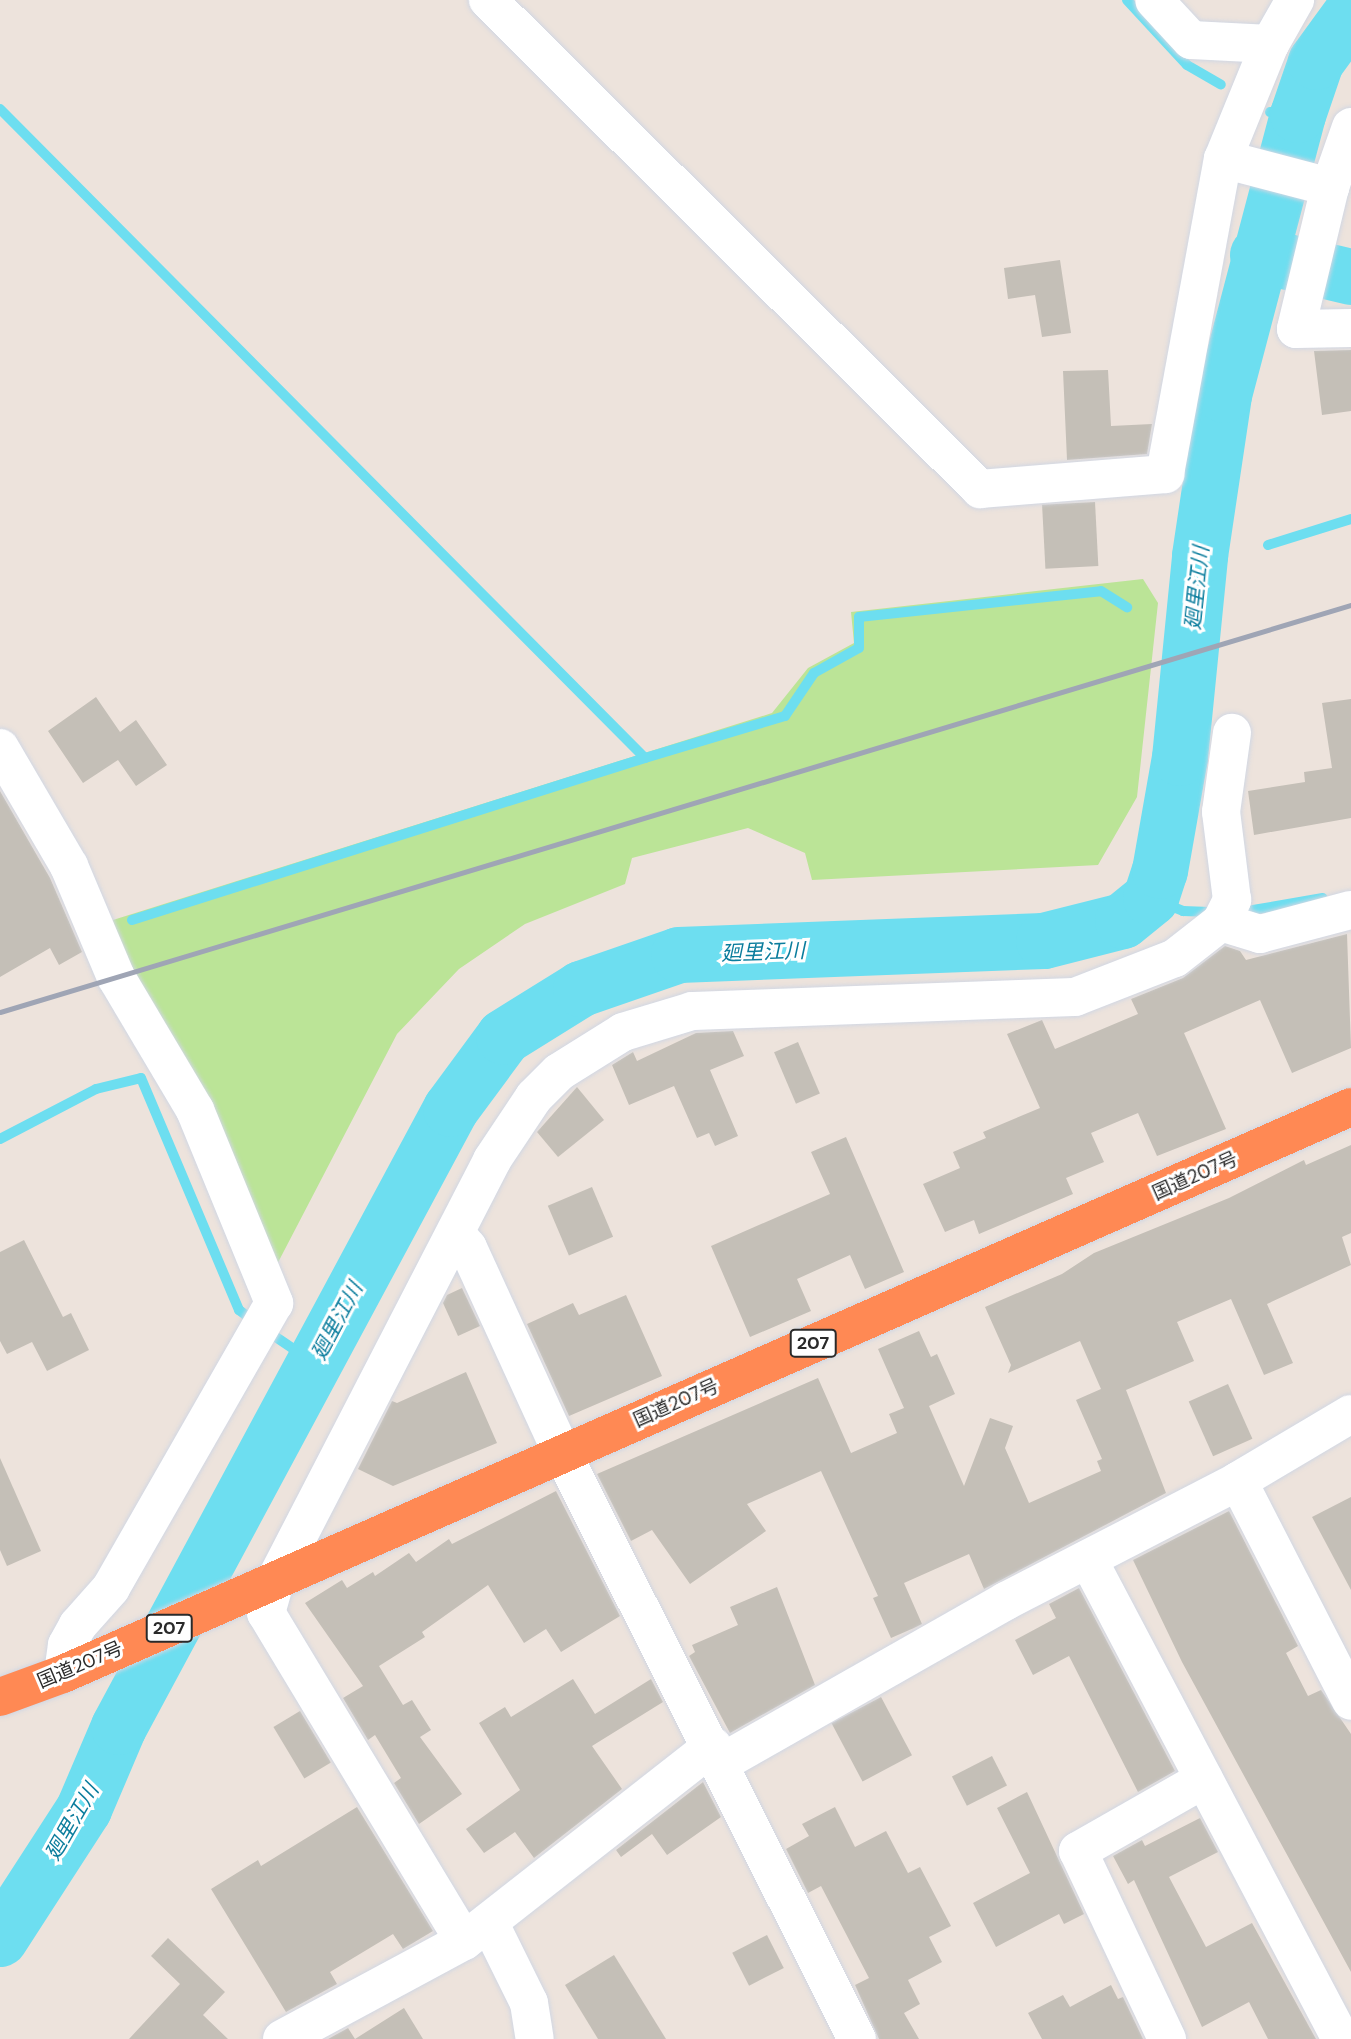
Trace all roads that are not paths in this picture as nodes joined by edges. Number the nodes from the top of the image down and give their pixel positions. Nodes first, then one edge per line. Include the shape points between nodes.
1 (488, 0) edge
2 (1154, 0) edge
3 (1295, 0) edge
4 (1269, 44) junction
5 (1351, 127) edge
6 (1223, 159) junction
7 (1330, 187) junction
8 (1351, 328) edge
9 (1232, 733) dead end
10 (0, 748) edge
11 (1351, 910) edge
12 (1227, 911) junction
13 (1351, 1107) edge
14 (456, 1234) junction
15 (1351, 1414) edge
16 (562, 1453) junction
17 (1238, 1481) junction
18 (1088, 1559) junction
19 (275, 1581) junction
20 (63, 1674) junction
21 (0, 1698) edge
22 (1351, 1701) edge
23 (717, 1754) junction
24 (1204, 1779) junction
25 (477, 1931) junction
26 (282, 2039) edge
27 (535, 2039) edge
28 (857, 2039) edge
29 (1167, 2039) edge
30 (1341, 2039) edge

1 - 6 street via 980,489 1165,474
2 - 4 street via 1191,40
3 - 4 street
4 - 6 street
5 - 7 street
6 - 7 street
7 - 8 street via 1296,329
9 - 12 street via 1221,812
10 - 20 street via 69,866 116,977 195,1110 274,1303 111,1588 78,1625 67,1645
11 - 12 street via 1260,934
12 - 14 street via 1175,958 1075,997 692,1011 623,1032 559,1072 534,1097 492,1160
13 - 16 highway, 国道207号 / 207
14 - 16 street via 468,1248
14 - 19 street
15 - 17 street
16 - 19 highway, 国道207号 / 207
16 - 23 street
17 - 18 street
17 - 22 street
18 - 23 street
18 - 24 street
19 - 20 highway, 国道207号 / 207
19 - 25 street via 265,1613 272,1629
20 - 21 highway, 国道207号 / 207
23 - 25 street
23 - 28 street
24 - 29 street via 1078,1851
24 - 30 street
25 - 26 street
25 - 27 street via 529,2004

